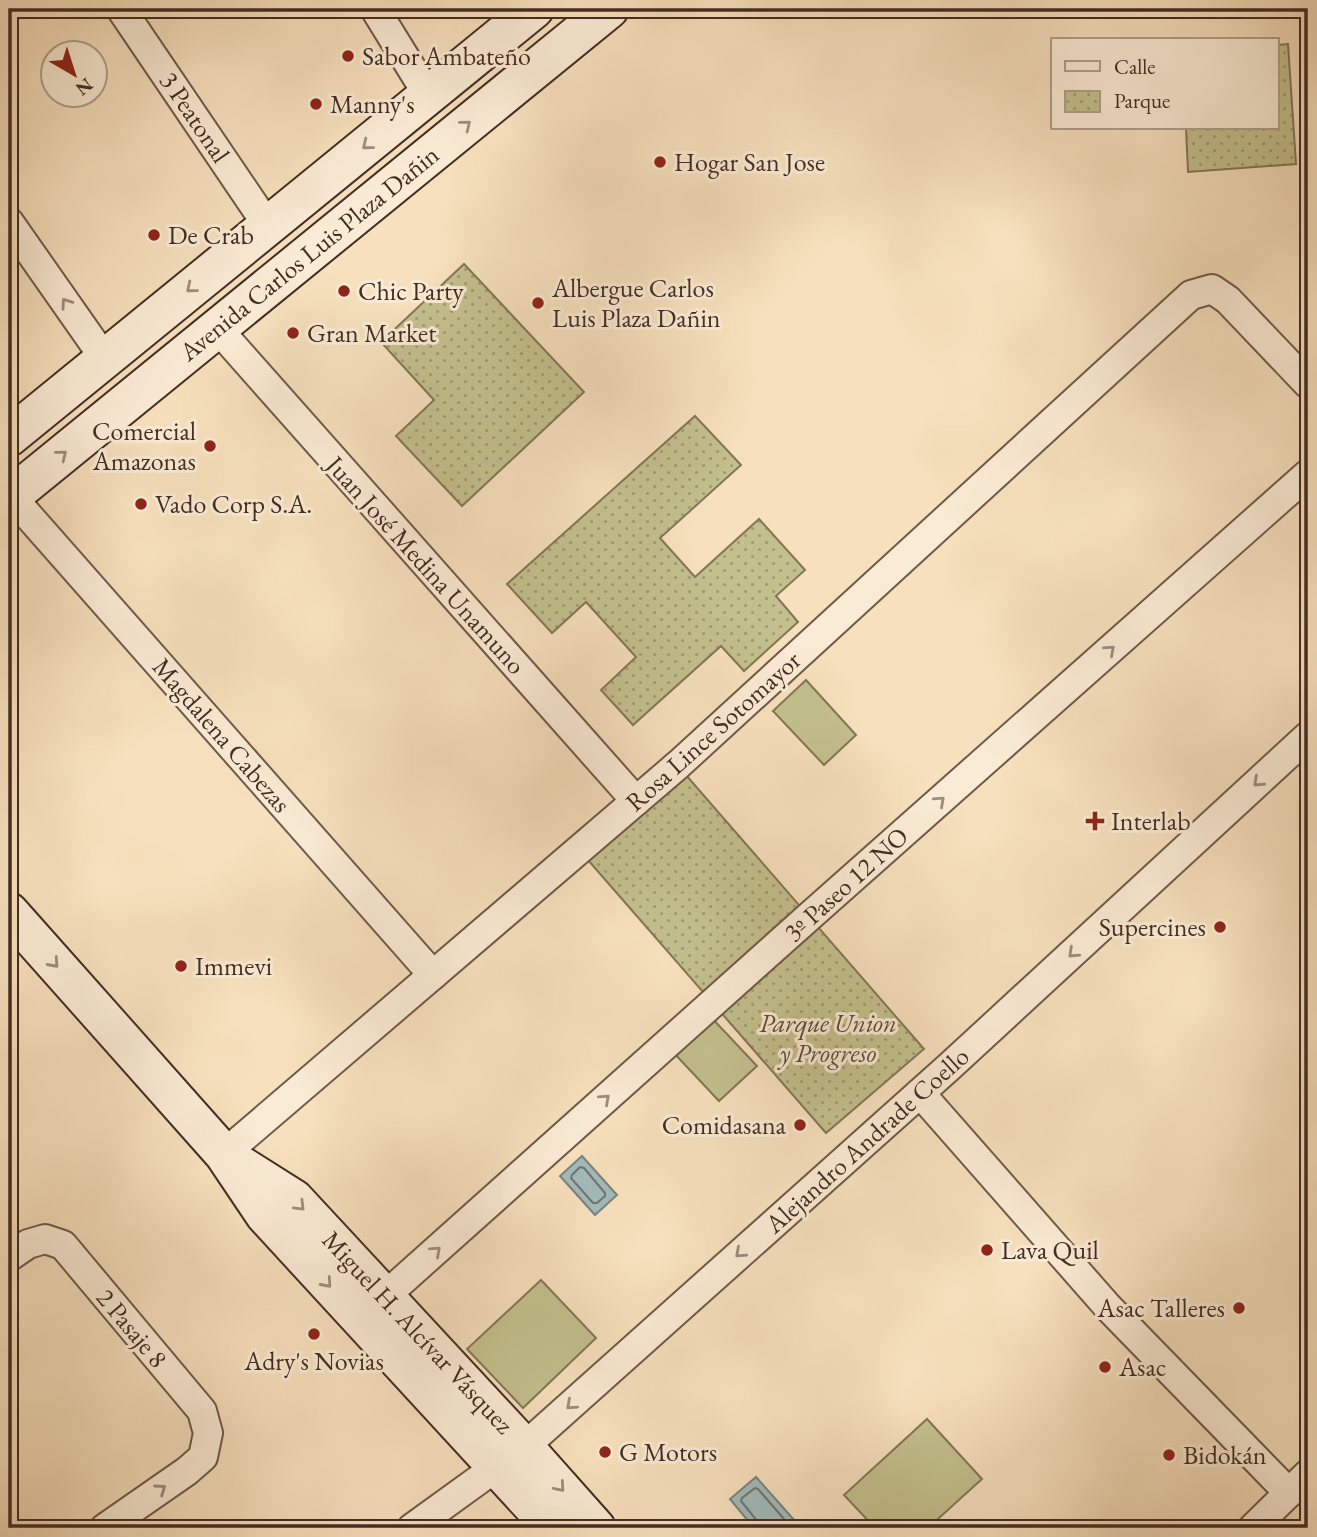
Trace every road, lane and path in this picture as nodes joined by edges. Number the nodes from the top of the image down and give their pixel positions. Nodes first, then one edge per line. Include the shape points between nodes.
1 (121, 9) edge
2 (375, 9) edge
3 (534, 9) edge
4 (609, 9) edge
5 (428, 95) junction
6 (9, 222) edge
7 (268, 226) junction
8 (216, 328) junction
9 (105, 359) junction
10 (1308, 384) edge
11 (9, 437) edge
12 (1308, 474) edge
13 (10, 497) edge
14 (1308, 736) edge
15 (636, 801) junction
16 (9, 912) edge
17 (433, 975) junction
18 (920, 1093) junction
19 (223, 1154) junction
20 (9, 1257) edge
21 (385, 1296) junction
22 (510, 1457) junction
23 (1298, 1483) edge
24 (105, 1528) edge
25 (412, 1528) edge
26 (553, 1528) edge
27 (596, 1528) edge
28 (1253, 1528) edge

1 - 7 street, 3 Peatonal
2 - 5 street
3 - 5 main road, Avenida Carlos Luis Plaza Dañin
8 -> 4 main road, Avenida Carlos Luis Plaza Dañin
5 -> 7 main road, Avenida Carlos Luis Plaza Dañin
9 -> 6 street
7 -> 9 main road, Avenida Carlos Luis Plaza Dañin
13 -> 8 main road, Avenida Carlos Luis Plaza Dañin
8 - 15 street, Juan José Medina Unamuno
9 - 11 main road, Avenida Carlos Luis Plaza Dañin
10 - 15 street, Rosa Lince Sotomayor via 1228,300 1212,289 1191,295
21 -> 12 street, 3º Paseo 12 NO
13 - 17 street, Magdalena Cabezas
14 -> 18 street, Alejandro Andrade Coello
15 - 17 street, Rosa Lince Sotomayor
16 -> 19 main road, Miguel H. Alcívar Vásquez
17 - 19 street, Rosa Lince Sotomayor
18 -> 22 street, Alejandro Andrade Coello
18 - 23 street via 1108,1307
19 -> 21 main road, Miguel H. Alcívar Vásquez via 293,1199
19 -> 22 main road, Miguel H. Alcívar Vásquez via 265,1215
24 -> 20 street, 2 Pasaje 8 via 203,1457 208,1433 202,1411 63,1245 45,1239
21 - 22 main road, Miguel H. Alcívar Vásquez
22 - 25 street, Alejandro Andrade Coello
22 - 26 main road, Miguel H. Alcívar Vásquez
22 -> 27 main road, Miguel H. Alcívar Vásquez
23 - 28 street

